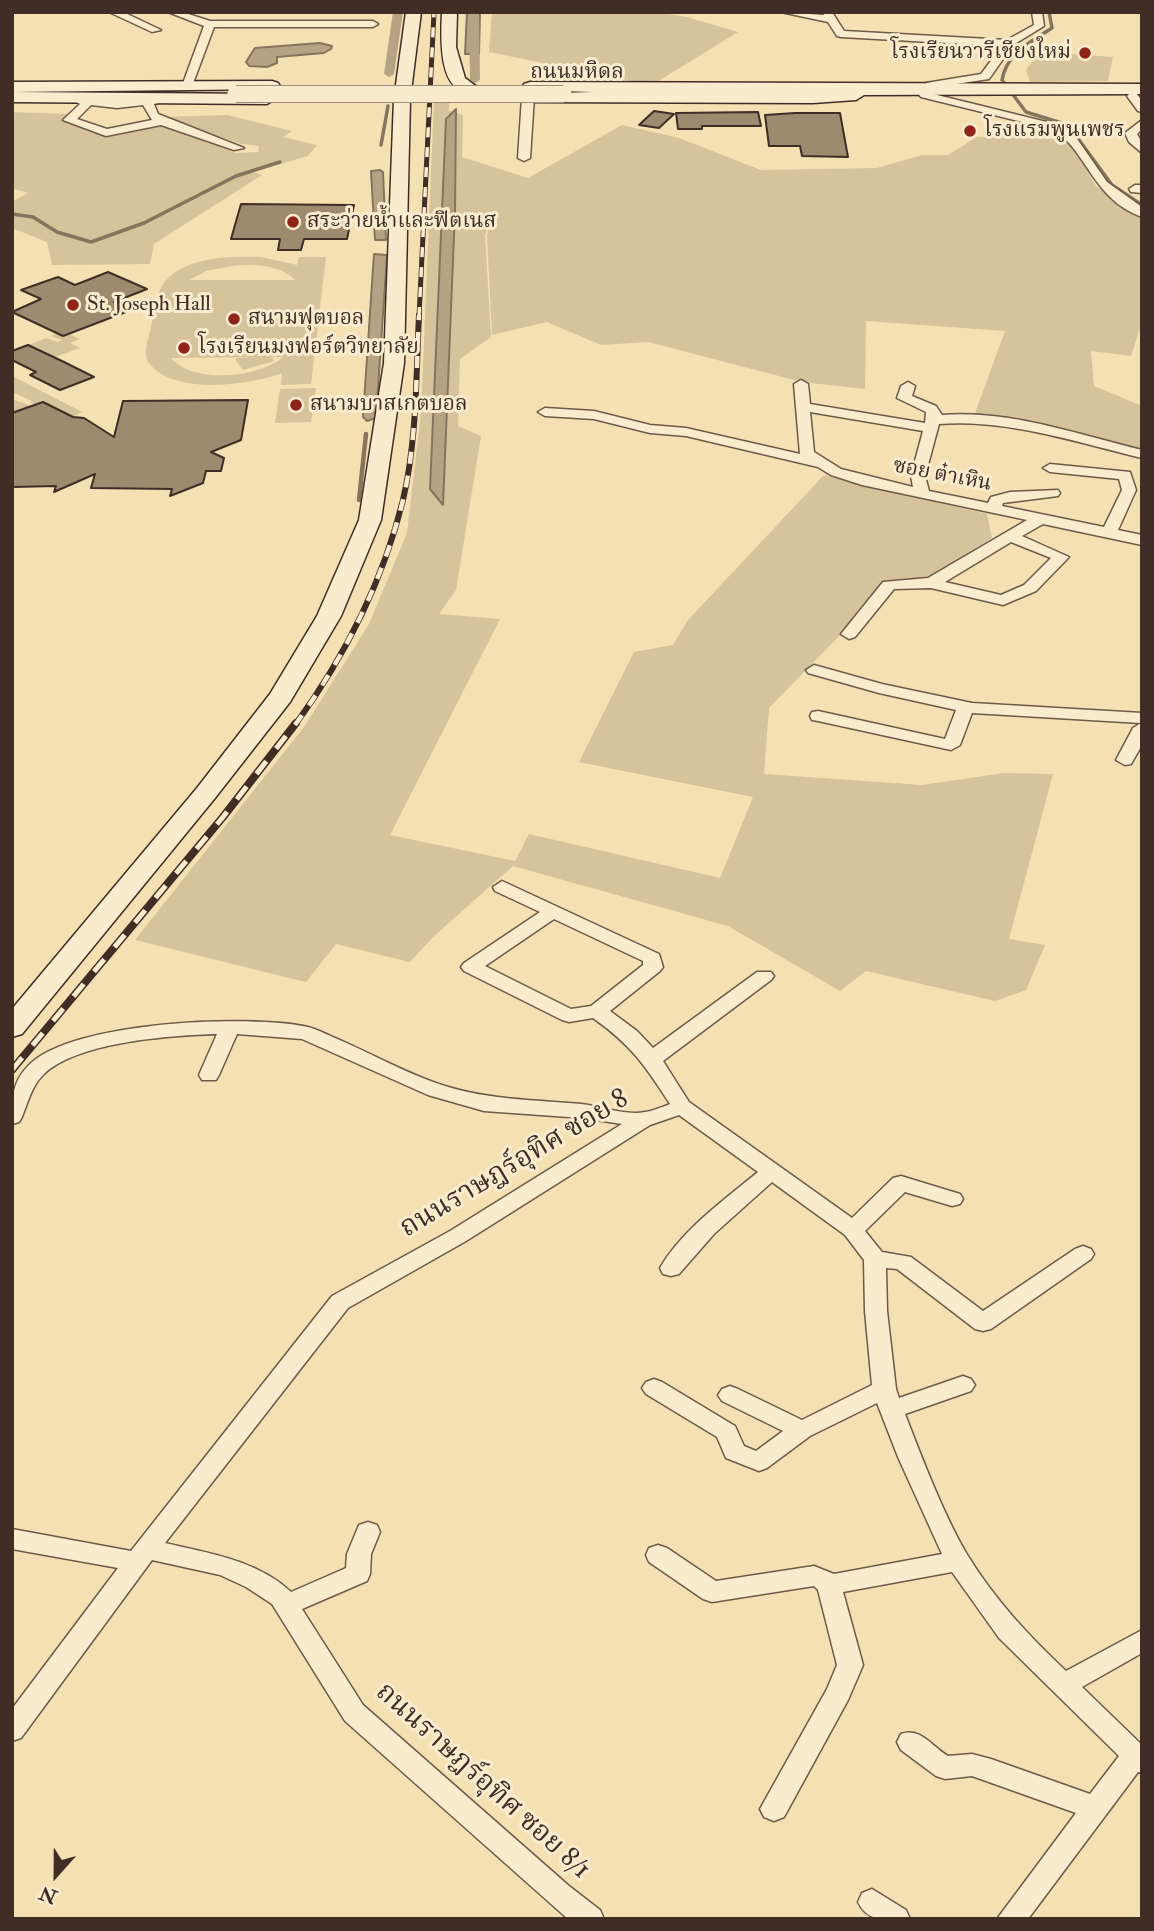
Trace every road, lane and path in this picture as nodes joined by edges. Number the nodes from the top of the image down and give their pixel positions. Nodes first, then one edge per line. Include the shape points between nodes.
1 (114, 12) edge
2 (148, 12) edge
3 (173, 12) edge
4 (234, 12) edge
5 (414, 12) edge
6 (450, 12) edge
7 (786, 12) edge
8 (1037, 12) edge
9 (829, 15) edge
10 (129, 18) junction
11 (210, 24) junction
12 (228, 24) junction
13 (373, 24) dead end
14 (156, 30) dead end
15 (1009, 43) junction
16 (187, 86) junction
17 (463, 88) junction
18 (12, 92) edge
19 (928, 92) junction
20 (394, 93) junction
21 (855, 93) junction
22 (527, 97) junction
23 (68, 98) junction
24 (170, 98) junction
25 (1140, 98) edge
26 (88, 103) junction
27 (148, 103) junction
28 (162, 121) junction
29 (1142, 123) edge
30 (238, 148) dead end
31 (1142, 150) edge
32 (524, 158) dead end
33 (1142, 213) edge
34 (801, 384) dead end
35 (908, 386) dead end
36 (803, 407) junction
37 (545, 412) dead end
38 (933, 414) junction
39 (1142, 454) edge
40 (819, 463) junction
41 (1050, 468) dead end
42 (922, 493) junction
43 (1053, 493) dead end
44 (994, 508) junction
45 (1042, 518) junction
46 (1109, 533) junction
47 (1009, 536) junction
48 (1142, 540) edge
49 (931, 583) junction
50 (849, 634) dead end
51 (814, 670) dead end
52 (965, 706) junction
53 (818, 716) dead end
54 (1142, 718) edge
55 (1142, 728) edge
56 (1125, 760) dead end
57 (502, 887) dead end
58 (552, 912) junction
59 (764, 976) dead end
60 (597, 1012) junction
61 (230, 1027) junction
62 (12, 1028) edge
63 (652, 1059) junction
64 (209, 1075) dead end
65 (682, 1107) junction
66 (12, 1117) edge
67 (643, 1120) junction
68 (772, 1171) junction
69 (952, 1199) dead end
70 (853, 1230) junction
71 (1083, 1254) dead end
72 (875, 1259) junction
73 (671, 1268) dead end
74 (963, 1385) dead end
75 (654, 1388) dead end
76 (730, 1395) dead end
77 (888, 1399) junction
78 (802, 1430) junction
79 (368, 1532) dead end
80 (12, 1539) edge
81 (141, 1555) junction
82 (659, 1555) dead end
83 (958, 1561) junction
84 (829, 1586) junction
85 (286, 1605) junction
86 (1142, 1640) edge
87 (1063, 1685) junction
88 (12, 1730) edge
89 (910, 1742) dead end
90 (1138, 1760) edge
91 (774, 1808) dead end
92 (1095, 1808) junction
93 (872, 1902) dead end
94 (590, 1919) edge
95 (896, 1919) edge
96 (1011, 1919) edge

1 - 10 street
2 - 10 street
3 - 11 street
4 - 12 street
5 - 20 main road
6 - 17 main road via 448,47
7 - 9 street
8 - 15 street via 1039,26
9 - 15 street via 841,34
10 - 14 street
11 - 12 street
11 - 16 street
12 - 13 street
15 - 19 street via 985,77 933,84
16 - 18 main road
16 - 20 main road
17 - 21 main road
17 - 22 main road
18 - 21 main road, ถนนมหิดล, bridge
18 - 23 main road
19 - 21 main road, ถนนมหิดล
19 - 25 main road, ถนนมหิดล
19 - 33 street via 1065,132 1103,185
20 - 24 main road
20 - 62 main road via 394,363 370,520 329,615 281,697
21 - 22 main road via 813,98
22 - 32 street
23 - 24 main road
23 - 26 street
24 - 27 street
26 - 27 street
26 - 28 street via 69,120 106,133
27 - 28 street via 153,116
28 - 30 street
29 - 31 street via 1131,134
34 - 36 street
35 - 38 street via 904,398
36 - 38 street
36 - 40 street via 807,454
37 - 40 street, ซอย ต๋าเหิน via 594,415
38 - 39 street via 1008,423
38 - 42 street via 918,476
40 - 42 street, ซอย ต๋าเหิน via 867,482
41 - 46 street via 1125,475 1129,490
42 - 44 street, ซอย ต๋าเหิน
43 - 44 street via 1010,496 996,500
44 - 45 street, ซอย ต๋าเหิน
45 - 46 street, ซอย ต๋าเหิน
45 - 47 street
46 - 48 street, ซอย ต๋าเหิน
47 - 49 street
47 - 49 street via 1061,557 1030,588 1003,600
49 - 50 street via 889,585
51 - 52 street
52 - 53 street via 951,746
52 - 54 street
55 - 56 street
57 - 58 street
58 - 60 street via 652,958 653,967
58 - 60 street via 471,967 569,1016
59 - 63 street
60 - 63 street via 630,1035
61 - 64 street
61 - 66 street via 167,1030 74,1048 41,1064 29,1077
61 - 67 street via 306,1033 435,1090 484,1104
63 - 65 street
65 - 67 street, ถนนราษฎร์อุทิศ ซอย 8
65 - 68 street
67 - 81 street, ถนนราษฎร์อุทิศ ซอย 8 via 458,1237 340,1302
68 - 70 street
68 - 73 street via 714,1219
69 - 70 street via 901,1183
70 - 72 street
71 - 72 street via 982,1323 903,1262
72 - 77 street via 876,1311
74 - 77 street
75 - 78 street via 726,1432 731,1450 752,1461 763,1460
76 - 78 street
77 - 78 street
77 - 83 street
79 - 85 street via 359,1554 358,1574
80 - 81 street, ถนนราษฎร์อุทิศ ซอย 8/1
81 - 85 street, ถนนราษฎร์อุทิศ ซอย 8/1 via 225,1566 255,1580
81 - 88 street, ถนนราษฎร์อุทิศ ซอย 8
82 - 84 street via 712,1592 814,1576
83 - 84 street
83 - 87 street via 1009,1631
84 - 91 street via 850,1665
85 - 94 street, ถนนราษฎร์อุทิศ ซอย 8/1 via 354,1713
86 - 87 street
87 - 90 street
89 - 92 street via 945,1768 972,1765 991,1770
90 - 92 street
92 - 96 street
93 - 95 street

